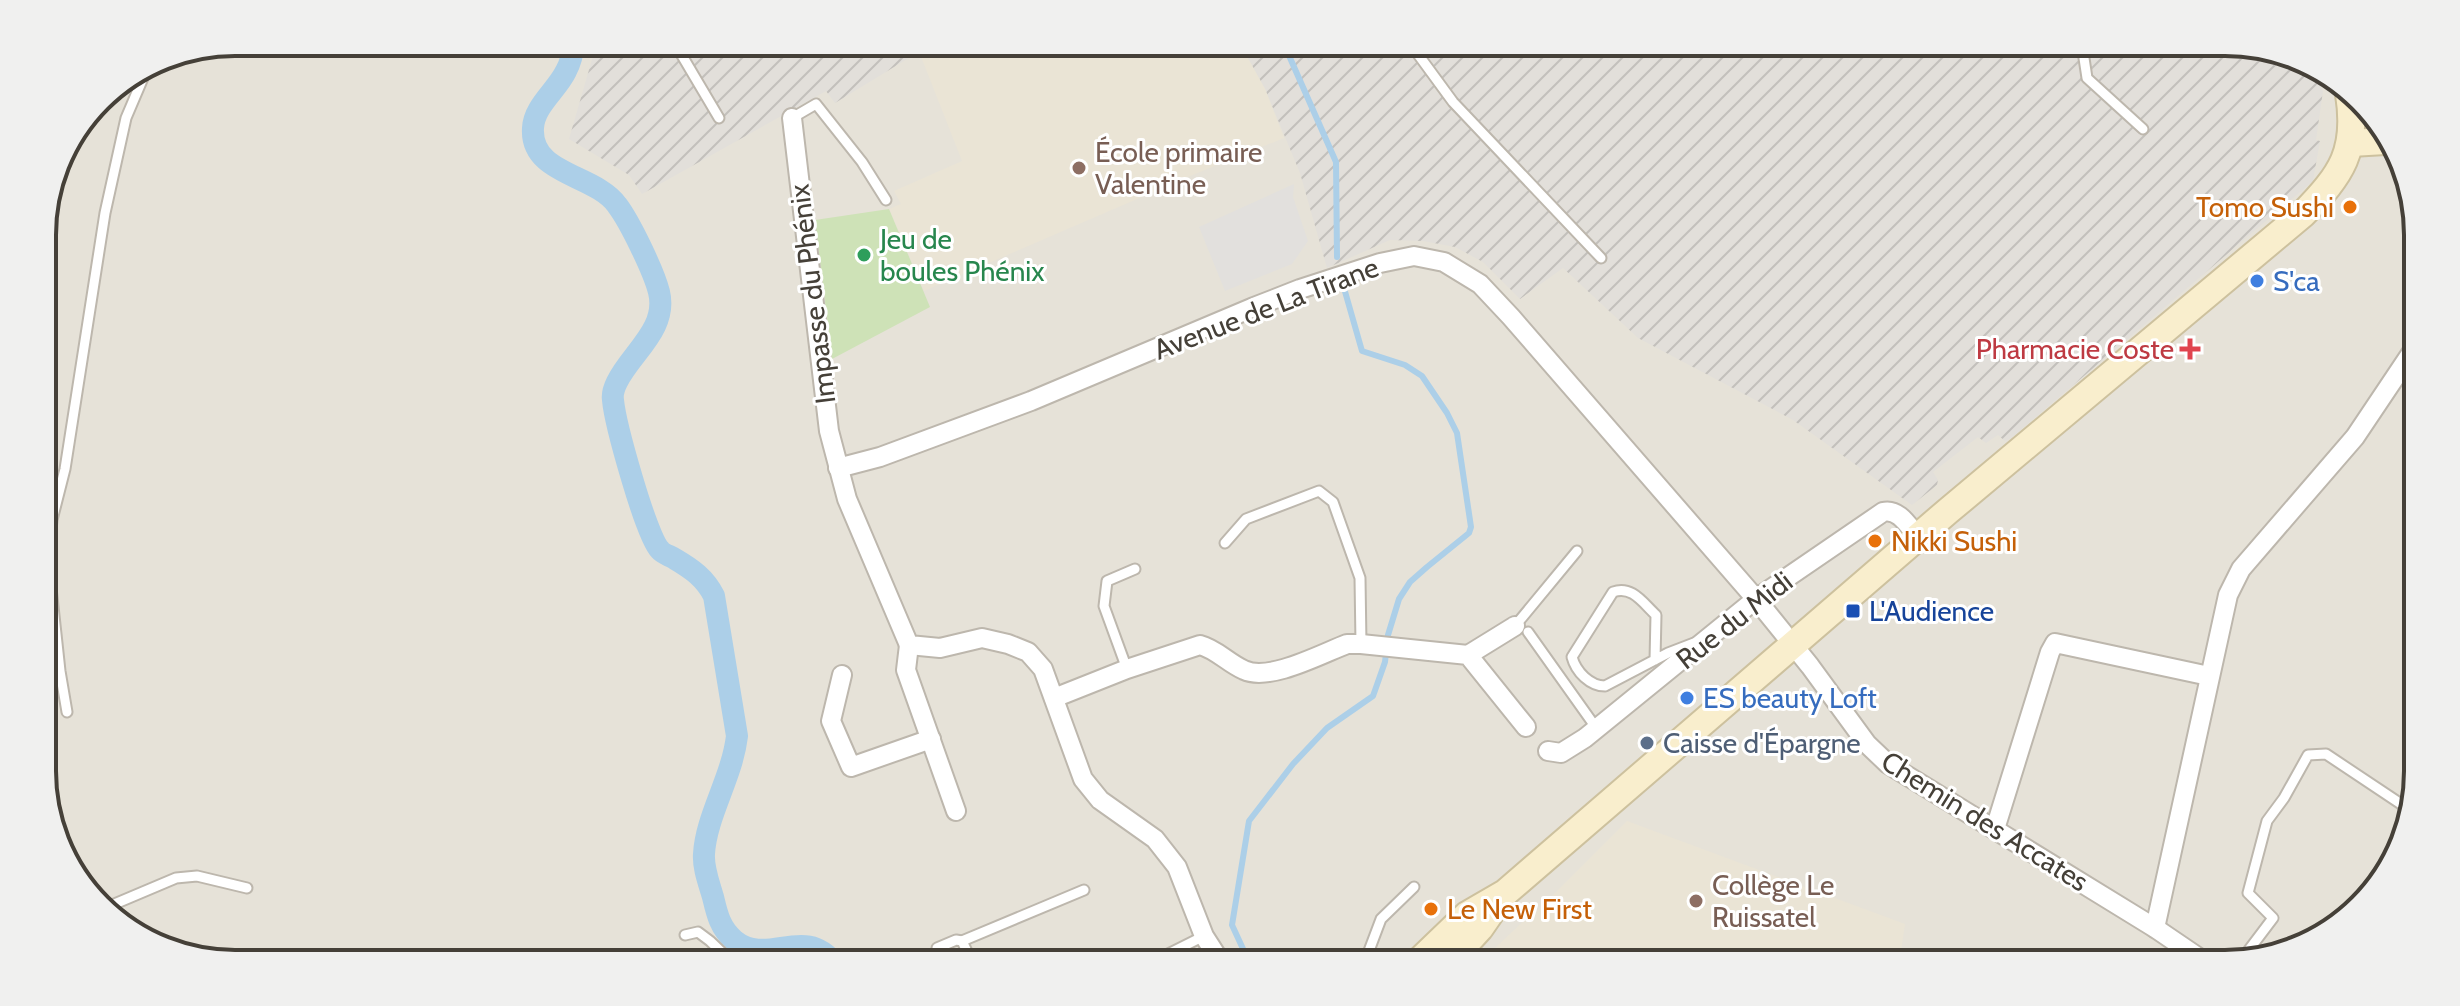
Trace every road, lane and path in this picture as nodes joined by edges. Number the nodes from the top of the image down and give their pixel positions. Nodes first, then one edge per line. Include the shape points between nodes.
1 (682, 56) edge
2 (1419, 56) edge
3 (2084, 56) edge
4 (141, 83) edge
5 (2351, 108) edge
6 (719, 118) dead end
7 (792, 118) joint
8 (2143, 129) dead end
9 (2378, 141) edge
10 (2351, 143) junction
11 (886, 200) dead end
12 (1601, 258) dead end
13 (2404, 364) edge
14 (838, 468) junction
15 (56, 504) edge
16 (1918, 537) junction
17 (1225, 543) dead end
18 (1577, 551) dead end
19 (1135, 569) dead end
20 (1756, 599) junction
21 (1521, 629) junction
22 (56, 634) edge
23 (1712, 635) junction
24 (909, 645) junction
25 (1369, 645) junction
26 (1792, 645) junction
27 (1468, 655) junction
28 (1655, 660) junction
29 (1127, 669) junction
30 (842, 675) dead end
31 (2209, 676) junction
32 (1054, 698) junction
33 (67, 712) dead end
34 (1526, 727) dead end
35 (1597, 729) junction
36 (931, 739) junction
37 (1548, 751) dead end
38 (2401, 804) edge
39 (956, 811) dead end
40 (1995, 829) junction
41 (1414, 887) dead end
42 (247, 888) dead end
43 (1084, 890) dead end
44 (1505, 893) junction
45 (115, 904) edge
46 (2155, 928) junction
47 (685, 935) dead end
48 (1204, 936) junction
49 (962, 941) junction
50 (937, 948) dead end
51 (2250, 948) edge
52 (718, 950) edge
53 (966, 950) edge
54 (1176, 950) edge
55 (1213, 950) edge
56 (1369, 950) edge
57 (1431, 950) edge
58 (1460, 950) edge
59 (2187, 950) edge

1 - 6 lane
2 - 12 lane via 1453,102
3 - 8 lane via 2087,78
4 - 15 lane via 126,118 105,213
5 - 10 street
7 - 11 lane via 816,104
7 - 14 street, Impasse du Phénix via 827,418
9 - 10 street
10 - 16 street via 2325,191 2303,214
13 - 31 street via 2355,437 2241,569 2228,595
14 - 20 street, Avenue de La Tirane via 1031,401 1300,289 1414,256 1444,262 1480,284
14 - 24 street, Impasse du Phénix
16 - 20 street, Rue du Midi via 1896,513 1883,512
16 - 26 street
17 - 25 lane via 1246,519 1319,491 1333,502 1360,578
18 - 21 lane
19 - 29 lane via 1107,581 1104,606
20 - 23 street, Rue du Midi
20 - 26 street, Avenue de La Tirane
21 - 27 street
21 - 35 lane
22 - 33 lane
23 - 28 lane
23 - 35 street, Rue du Midi
24 - 32 street via 940,648 982,638 1008,644 1028,652 1043,669
24 - 36 street, Impasse du Phénix via 906,670
25 - 27 street
25 - 29 street via 1347,644 1265,675 1247,672 1200,645
26 - 40 street, Chemin des Accates via 1888,764
26 - 44 street
27 - 34 street
28 - 28 lane via 1596,686 1575,668 1572,657 1620,589 1631,591 1656,615
29 - 32 street
30 - 36 street via 831,721 851,767
31 - 40 street via 2055,643
31 - 46 street
32 - 48 street via 1083,779 1100,800 1155,839 1177,867
35 - 37 street, Rue du Midi via 1561,753
36 - 39 street, Impasse du Phénix
38 - 51 lane via 2326,754 2308,755 2267,821 2248,893 2273,918
40 - 46 street, Chemin des Accates
41 - 56 lane via 1381,919
42 - 45 lane via 197,876 176,878
43 - 49 lane
44 - 57 street via 1467,915
44 - 58 street
46 - 59 street, Chemin des Accates
47 - 52 lane via 698,932
48 - 54 lane
48 - 55 street
49 - 50 lane
49 - 53 lane

